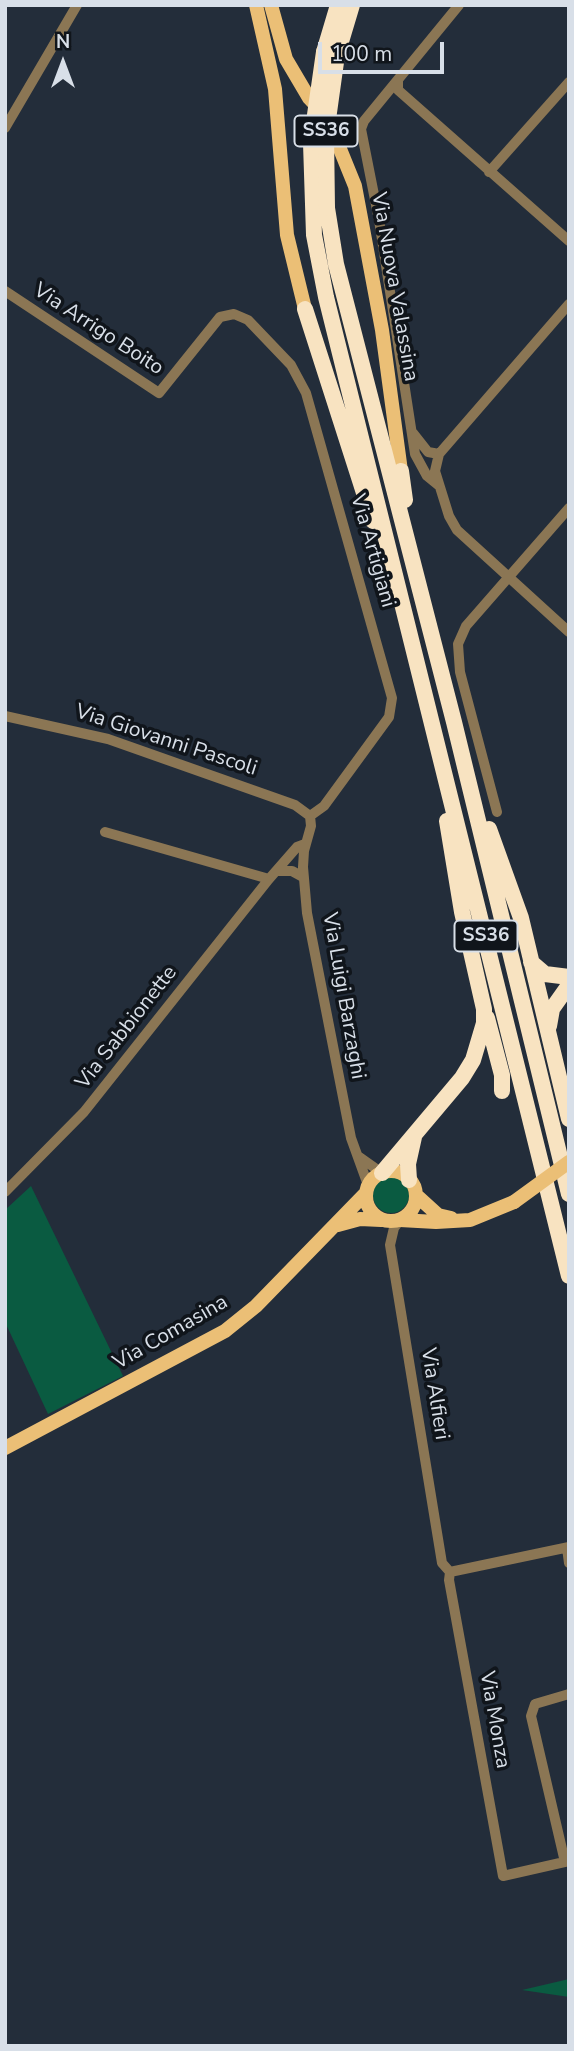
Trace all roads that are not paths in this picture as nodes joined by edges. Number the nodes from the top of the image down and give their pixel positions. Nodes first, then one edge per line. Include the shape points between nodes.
1 (77, 5) edge
2 (248, 5) edge
3 (256, 5) edge
4 (271, 5) edge
5 (338, 5) edge
6 (352, 5) edge
7 (459, 5) edge
8 (264, 45) junction
9 (330, 54) junction
10 (398, 81) junction
11 (569, 82) edge
12 (5, 128) edge
13 (489, 172) junction
14 (569, 242) edge
15 (5, 291) edge
16 (569, 304) edge
17 (305, 309) joint
18 (220, 317) joint
19 (411, 429) junction
20 (439, 454) junction
21 (401, 471) joint
22 (438, 485) junction
23 (569, 508) edge
24 (510, 576) junction
25 (401, 595) junction
26 (423, 606) junction
27 (569, 632) edge
28 (5, 716) edge
29 (454, 723) junction
30 (441, 761) junction
31 (497, 812) dead end
32 (310, 816) junction
33 (104, 832) dead end
34 (305, 844) junction
35 (272, 875) junction
36 (303, 877) junction
37 (530, 961) junction
38 (569, 977) edge
39 (569, 985) edge
40 (484, 1009) junction
41 (549, 1035) junction
42 (502, 1091) dead end
43 (569, 1119) edge
44 (415, 1131) junction
45 (356, 1154) junction
46 (569, 1162) edge
47 (382, 1173) junction
48 (409, 1180) junction
49 (367, 1189) junction
50 (5, 1192) edge
51 (569, 1194) edge
52 (416, 1195) junction
53 (381, 1220) junction
54 (400, 1220) junction
55 (470, 1220) junction
56 (337, 1225) junction
57 (569, 1276) edge
58 (5, 1448) edge
59 (568, 1547) edge
60 (569, 1563) edge
61 (450, 1572) junction
62 (569, 1694) edge
63 (567, 1862) edge

1 - 12 street
2 - 8 main road
3 - 8 main road, SS36
4 - 21 main road, Via Nuova Valassina / SS36 via 286,59 309,98 327,117 355,186 380,317
5 - 9 highway, SS36
6 - 9 highway, SS36
7 - 10 street
8 - 17 main road, SS36 via 275,89 287,235
9 - 25 highway, SS36, bridge via 311,143 317,254
9 - 26 highway, SS36, bridge via 327,208 336,264
10 - 13 street via 398,90
10 - 19 street via 361,129
11 - 13 street
13 - 14 street
15 - 18 street, Via Arrigo Boito via 159,393
16 - 20 street
17 - 25 highway, SS36 via 352,464
18 - 32 street, Via Artigiani via 234,314 248,320 291,365 306,393 393,698 388,717 324,806
19 - 20 street via 423,447
19 - 22 street via 420,466
20 - 22 street via 435,462
21 - 26 highway, SS36
22 - 24 street via 457,530
23 - 24 street
24 - 27 street
24 - 31 street via 466,626 457,654
25 - 30 highway, SS36
26 - 29 highway, SS36
28 - 32 street, Via Giovanni Pascoli via 108,739 295,806
29 - 37 highway via 462,735 494,845 517,902
29 - 51 highway, SS36
30 - 40 highway via 462,912
30 - 57 highway, SS36
32 - 34 street via 312,826
33 - 35 street
34 - 35 street, Via Sabbionette
34 - 36 street, Via Luigi Barzaghi
35 - 36 street via 292,871
35 - 50 street, Via Sabbionette via 84,1112
36 - 45 street, Via Luigi Barzaghi via 334,1062
37 - 38 highway via 545,974
37 - 41 highway
39 - 41 highway via 552,1009
40 - 42 highway
40 - 44 highway via 473,1059 451,1093
41 - 43 highway
44 - 47 highway
44 - 48 highway
45 - 47 street
45 - 49 street, Via Luigi Barzaghi
46 - 55 main road, bridge via 514,1202
47 - 48 main road via 397,1172
47 - 49 main road
48 - 52 main road
49 - 53 main road via 369,1209
49 - 56 main road, Via Comasina
52 - 54 main road via 412,1210
52 - 55 main road via 438,1215
53 - 54 main road
53 - 56 main road
54 - 55 main road
54 - 61 street, Via Alfieri via 390,1245 442,1563
56 - 58 main road, Via Comasina via 225,1331
59 - 60 street
59 - 61 street
61 - 63 street, Via Monza via 503,1876
62 - 63 street via 535,1704 531,1716

